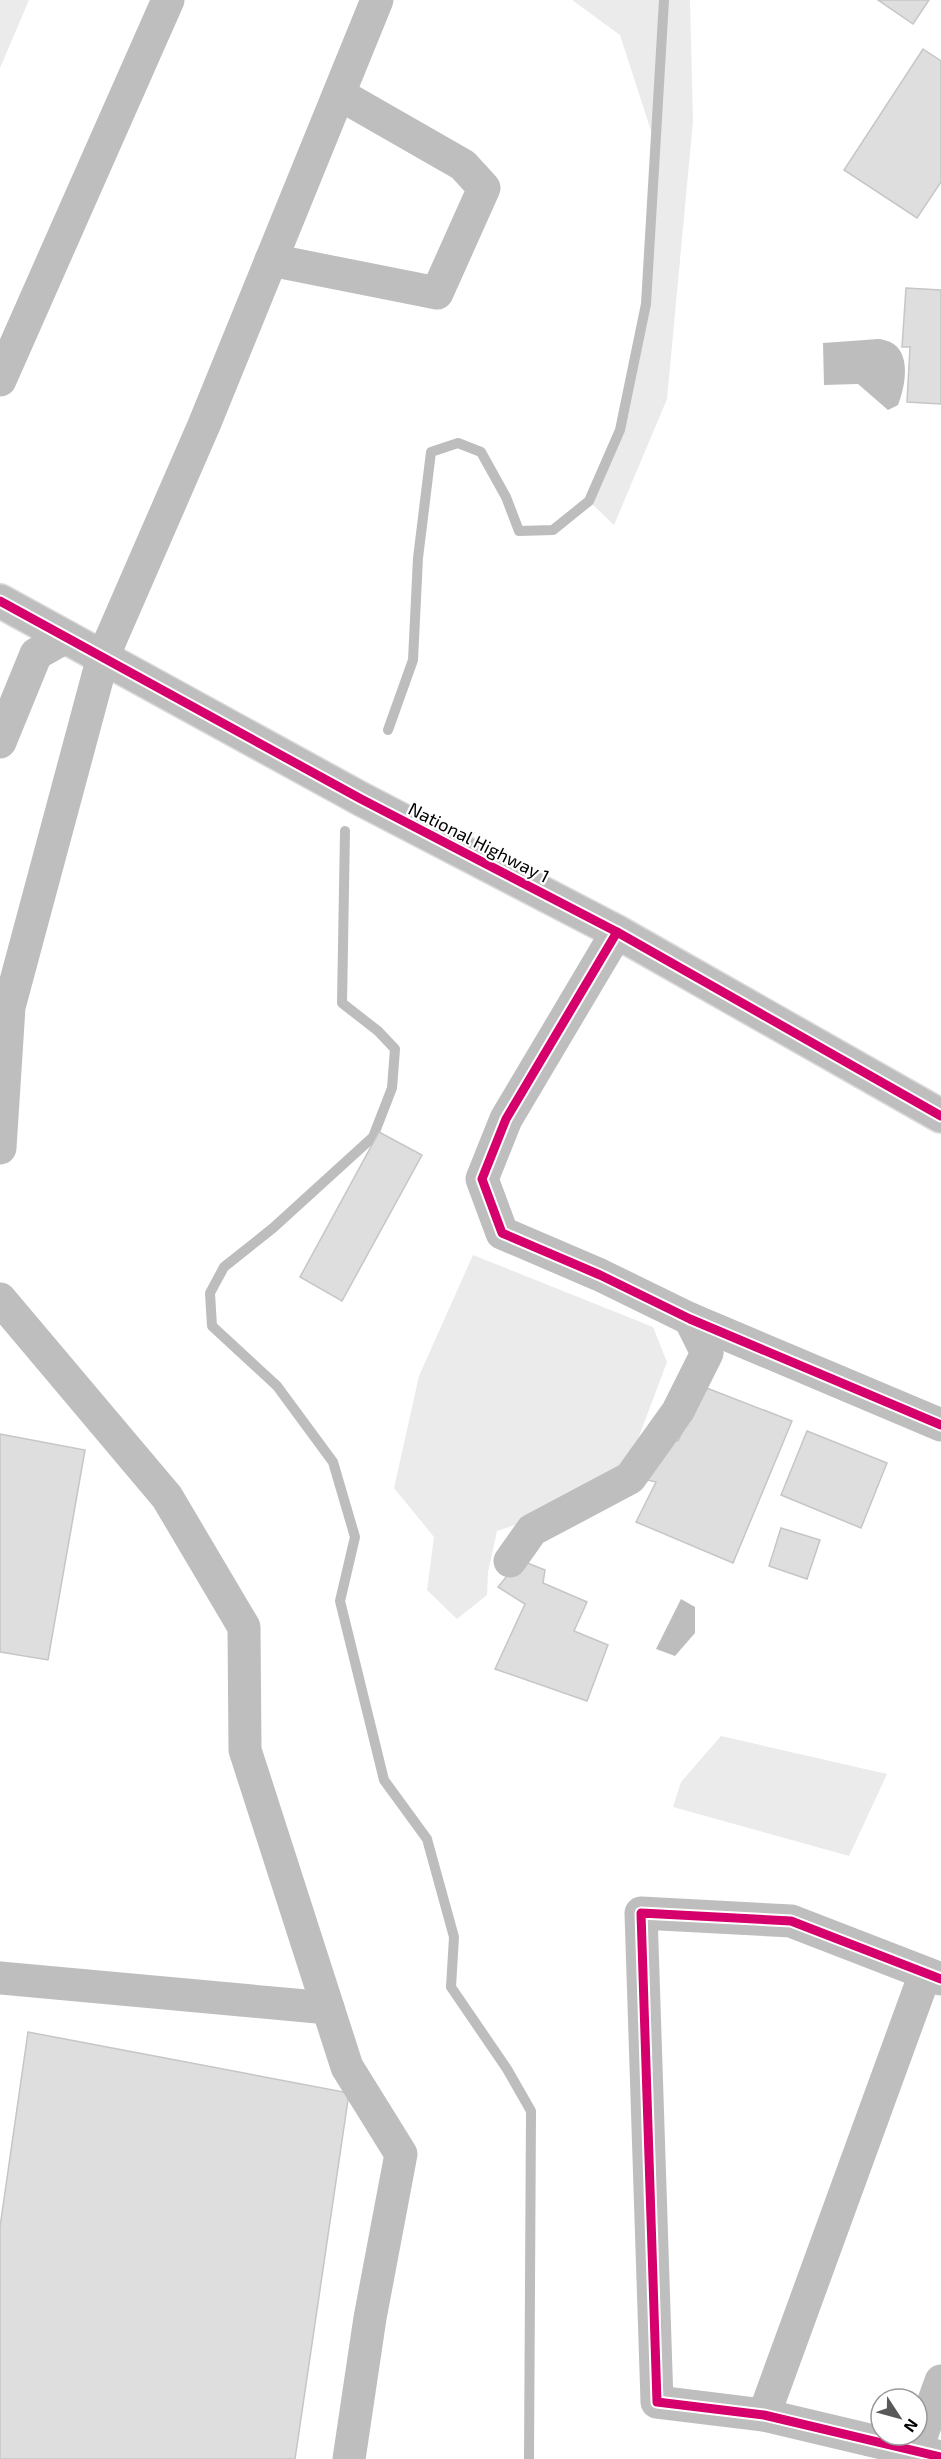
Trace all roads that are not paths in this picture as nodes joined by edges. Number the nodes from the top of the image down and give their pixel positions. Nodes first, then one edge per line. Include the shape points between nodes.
1 (168, 0) edge
2 (377, 0) edge
3 (339, 94) junction
4 (271, 260) junction
5 (0, 380) edge
6 (0, 601) edge
7 (66, 637) junction
8 (103, 657) junction
9 (0, 742) edge
10 (617, 932) junction
11 (941, 1116) edge
12 (0, 1148) edge
13 (0, 1299) edge
14 (690, 1319) junction
15 (941, 1425) edge
16 (510, 1561) dead end
17 (933, 1976) edge
18 (0, 1978) edge
19 (328, 2008) junction
20 (941, 2382) edge
21 (764, 2415) junction
22 (928, 2454) edge
23 (349, 2459) edge

1 - 5 main road
2 - 3 main road
3 - 4 main road
3 - 4 main road via 464,165 484,188 436,293
4 - 8 main road
6 - 7 main road, National Highway 1
7 - 8 main road, National Highway 1
7 - 9 main road via 36,654
8 - 10 main road, National Highway 1 via 362,799
8 - 12 main road via 9,1007
10 - 11 main road, National Highway 1
10 - 14 main road via 506,1119 482,1179 501,1233
13 - 19 main road via 167,1497 244,1627 245,1750
14 - 15 main road
14 - 16 main road via 707,1353 678,1411 630,1478 532,1530
17 - 21 main road
17 - 21 main road via 791,1921 641,1912 657,2402
18 - 19 main road
19 - 23 main road via 347,2067 401,2154
20 - 22 main road
21 - 22 main road

